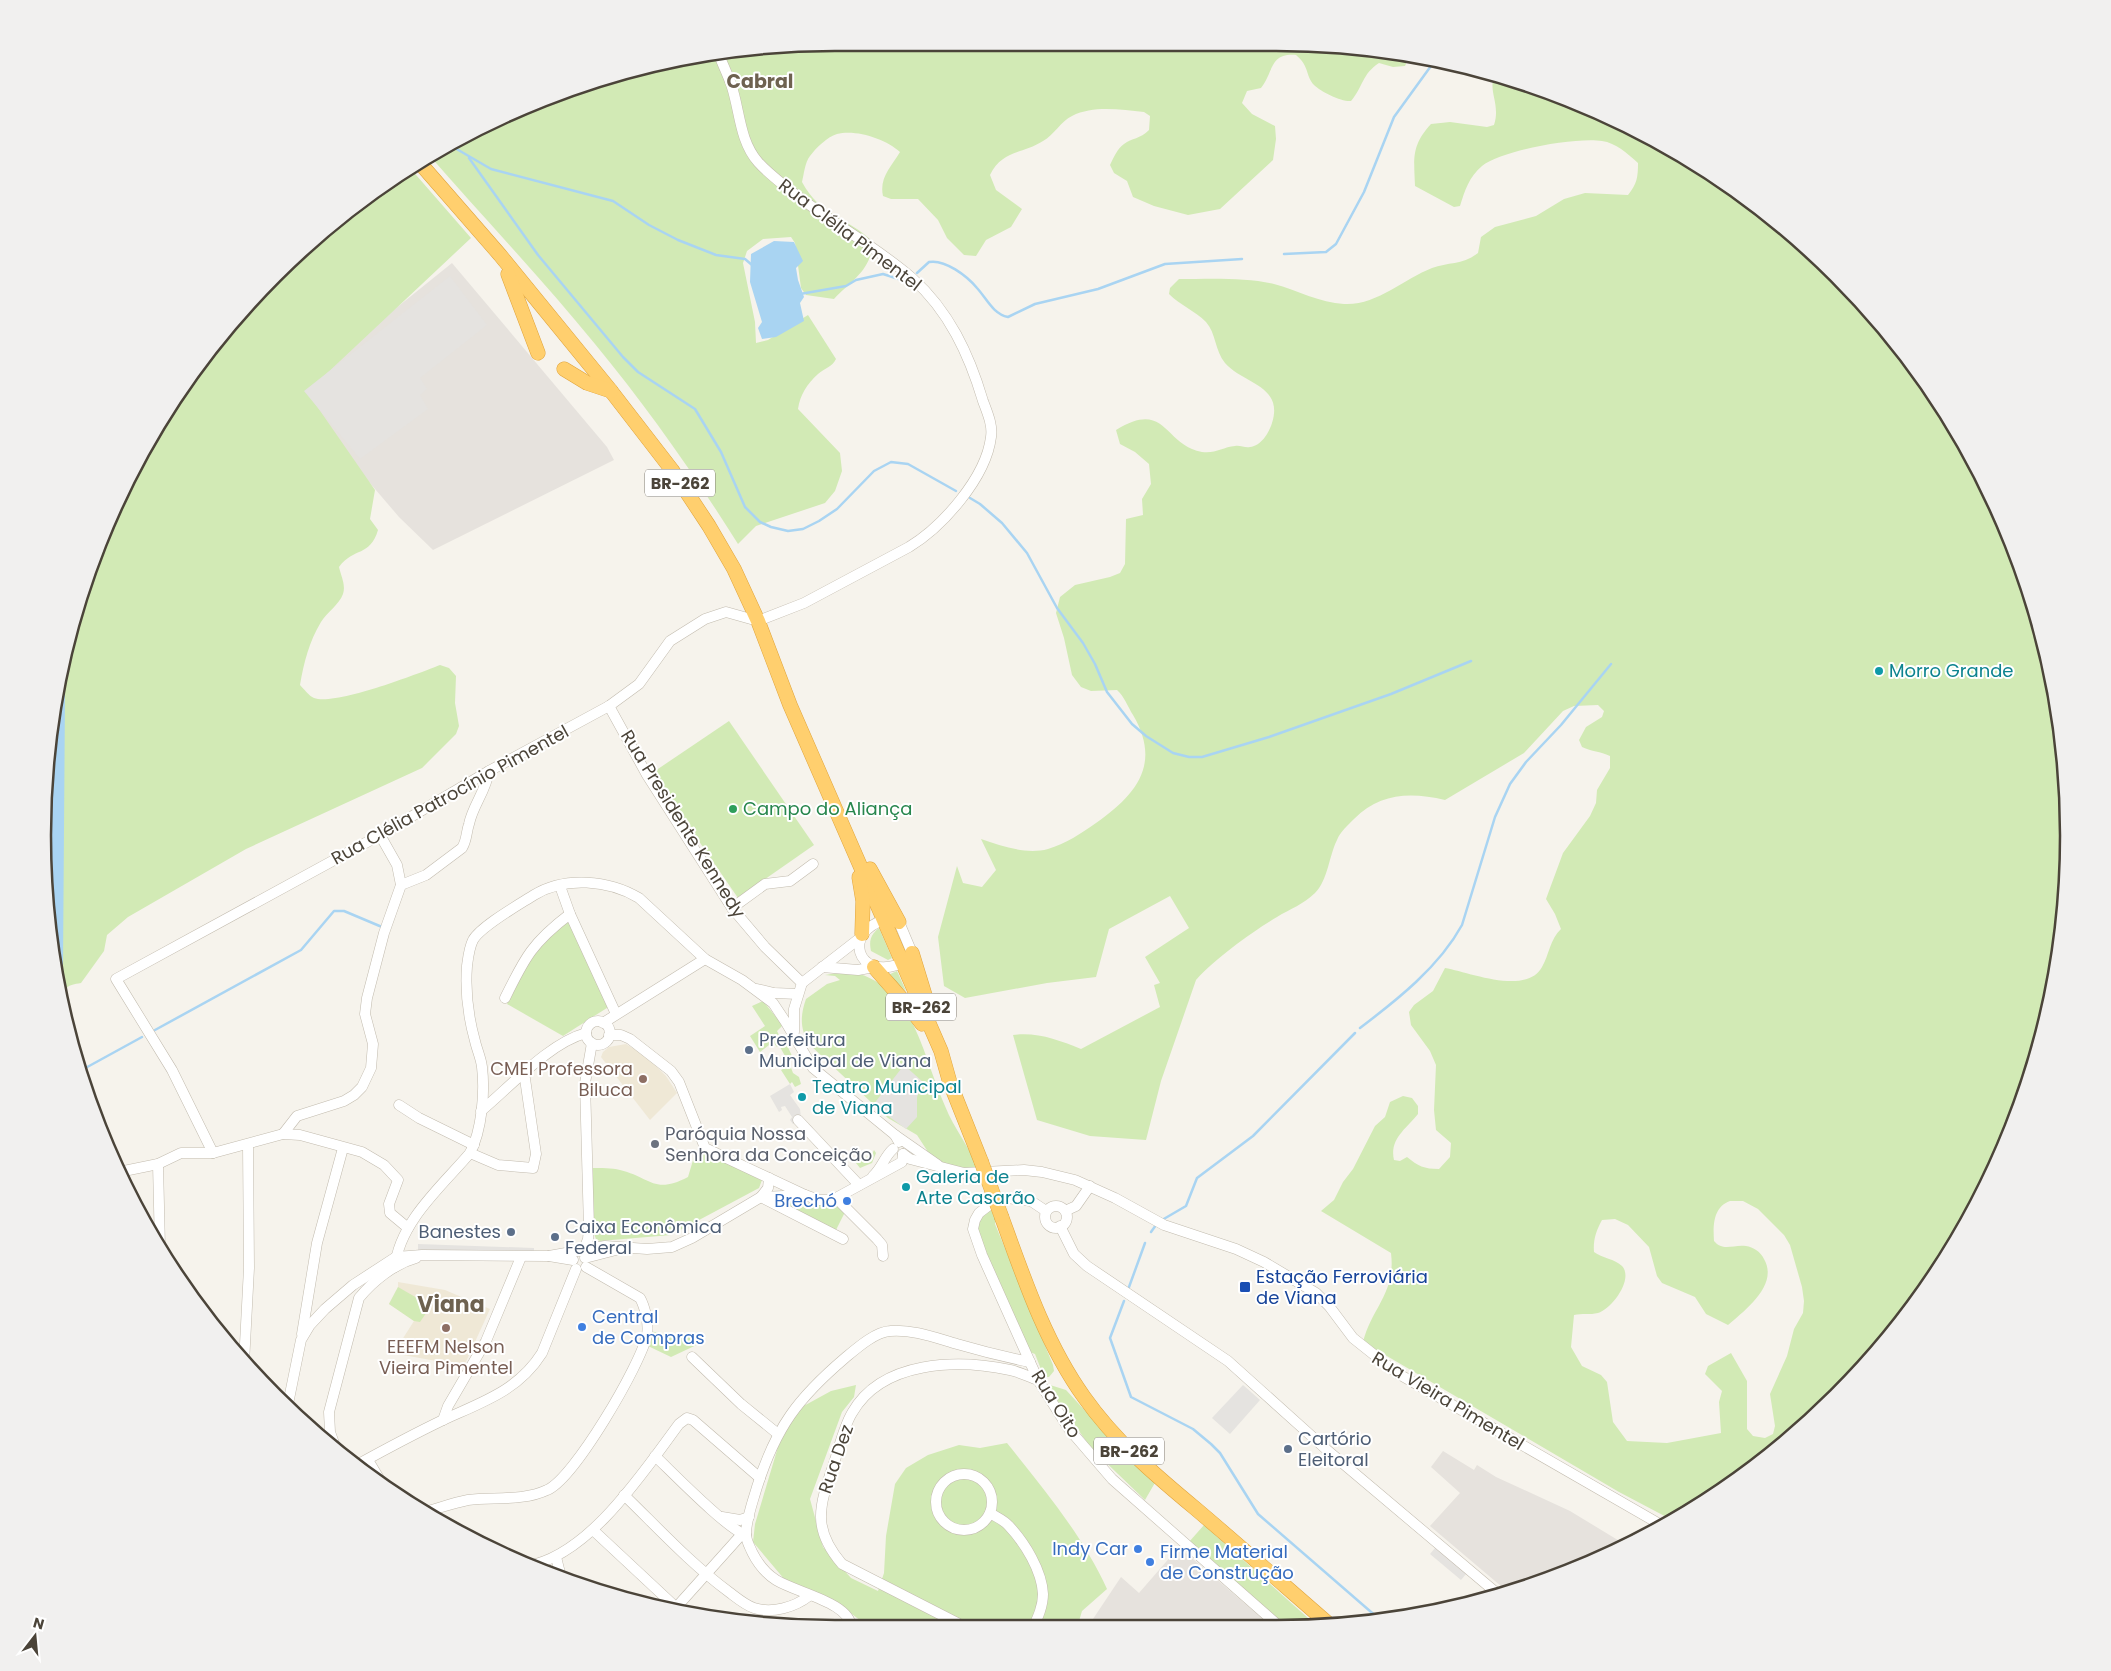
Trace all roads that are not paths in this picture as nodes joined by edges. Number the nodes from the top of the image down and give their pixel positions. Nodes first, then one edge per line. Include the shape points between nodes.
1 (721, 60) edge
2 (424, 168) edge
3 (500, 255) junction
4 (538, 353) dead end
5 (564, 369) dead end
6 (610, 391) junction
7 (758, 621) junction
8 (610, 706) junction
9 (489, 771) junction
10 (380, 835) junction
11 (857, 857) junction
12 (813, 864) dead end
13 (401, 885) junction
14 (560, 886) junction
15 (732, 908) junction
16 (570, 914) junction
17 (884, 920) junction
18 (899, 922) junction
19 (861, 936) junction
20 (907, 958) junction
21 (705, 959) junction
22 (874, 966) junction
23 (822, 967) junction
24 (742, 980) junction
25 (802, 982) junction
26 (798, 994) junction
27 (505, 998) dead end
28 (616, 1014) junction
29 (603, 1023) junction
30 (586, 1033) junction
31 (609, 1035) junction
32 (795, 1041) junction
33 (592, 1044) junction
34 (941, 1051) junction
35 (524, 1072) junction
36 (399, 1104) dead end
37 (481, 1111) junction
38 (798, 1120) dead end
39 (283, 1134) junction
40 (248, 1144) junction
41 (901, 1147) junction
42 (343, 1148) junction
43 (472, 1149) junction
44 (213, 1153) junction
45 (158, 1164) junction
46 (127, 1170) edge
47 (769, 1178) junction
48 (863, 1183) junction
49 (1090, 1186) junction
50 (805, 1195) junction
51 (761, 1197) junction
52 (836, 1198) junction
53 (1046, 1211) junction
54 (1065, 1211) junction
55 (1060, 1226) junction
56 (408, 1228) junction
57 (160, 1234) edge
58 (843, 1239) dead end
59 (549, 1256) junction
60 (883, 1256) dead end
61 (521, 1257) junction
62 (581, 1260) junction
63 (396, 1262) junction
64 (301, 1340) junction
65 (245, 1351) edge
66 (692, 1357) dead end
67 (1030, 1362) junction
68 (1038, 1380) junction
69 (289, 1398) edge
70 (443, 1420) junction
71 (778, 1434) junction
72 (331, 1436) edge
73 (655, 1456) junction
74 (368, 1460) junction
75 (363, 1462) edge
76 (373, 1469) edge
77 (760, 1478) junction
78 (624, 1496) junction
79 (434, 1509) edge
80 (990, 1513) junction
81 (721, 1517) junction
82 (749, 1517) junction
83 (1656, 1521) edge
84 (593, 1530) junction
85 (744, 1534) junction
86 (556, 1557) junction
87 (540, 1562) edge
88 (559, 1569) edge
89 (707, 1575) junction
90 (1492, 1589) edge
91 (809, 1596) junction
92 (667, 1601) edge
93 (682, 1605) edge
94 (1322, 1618) edge
95 (850, 1620) edge
96 (951, 1620) edge
97 (1036, 1620) edge
98 (1272, 1620) edge

1 - 7 street, Rua Clélia Pimentel via 731,84 743,135 756,161 802,200 875,249 913,279 932,299 972,362 990,422 991,436 988,449 967,489 926,537 804,602
2 - 3 highway, BR-262
3 - 4 highway
3 - 6 highway, BR-262
5 - 6 highway via 587,383
6 - 7 highway, BR-262 via 672,470 709,526 734,569
7 - 8 street, Rua Clélia Patrocínio Pimentel via 726,612 705,619 670,641 639,684
7 - 11 highway, BR-262 via 790,704
8 - 9 street, Rua Clélia Patrocínio Pimentel
8 - 15 street, Rua Presidente Kennedy via 647,774
9 - 10 street, Rua Clélia Patrocínio Pimentel
9 - 13 street via 462,848 420,879
10 - 13 street via 397,865
10 - 44 street, Rua Clélia Patrocínio Pimentel via 116,979 172,1070
11 - 17 highway, BR-262
11 - 18 highway via 871,869
11 - 19 highway via 863,901
12 - 15 street via 790,881 766,884
13 - 39 street via 367,998 365,1014 373,1044 367,1078 362,1087 344,1101 297,1116
14 - 16 street
14 - 21 street via 606,884 629,892 640,898
14 - 37 street via 542,890 506,913 479,933 471,946 466,1001 482,1066
15 - 25 street, Rua Presidente Kennedy via 765,948
16 - 27 street via 536,941
16 - 28 street
17 - 18 street
17 - 19 street via 874,923
17 - 20 highway, BR-262
18 - 20 street
19 - 22 street via 860,952
19 - 23 street
20 - 22 street via 890,967
20 - 34 highway
21 - 24 street
21 - 28 street
22 - 23 street via 858,970
22 - 34 highway via 906,1000
23 - 25 street
24 - 26 street via 765,991
24 - 32 street via 773,1003
25 - 26 street
26 - 32 street via 793,1016
28 - 29 street
29 - 30 street via 592,1023
29 - 31 street
30 - 33 street
30 - 35 street via 568,1038
31 - 33 street via 603,1044
31 - 47 street via 630,1039 671,1071 679,1082 705,1148
32 - 41 street via 813,1068
33 - 62 street via 586,1082 588,1228
34 - 94 highway, BR-262, bridge via 950,1083 1032,1298 1072,1378 1098,1416 1144,1466
35 - 37 street
35 - 43 street via 536,1154 533,1168 498,1165
36 - 43 street
37 - 43 street
38 - 48 street
39 - 40 street
39 - 42 street
40 - 44 street
40 - 65 street via 249,1268
41 - 48 street via 886,1155 877,1172
41 - 48 street via 902,1162
41 - 49 street, Rua Vieira Pimentel via 964,1173 1024,1170
42 - 56 street via 372,1158 397,1176 389,1208 393,1217
42 - 64 street via 316,1243
43 - 56 street
44 - 45 street via 181,1153
45 - 46 street
45 - 57 street
47 - 50 street
47 - 51 street via 768,1188
48 - 52 street
49 - 54 street via 1076,1206
49 - 83 street, Rua Vieira Pimentel via 1164,1225 1236,1249 1305,1285 1323,1300 1366,1351 1397,1373
50 - 51 street
50 - 52 street via 819,1200
51 - 58 street
51 - 62 street via 672,1247 625,1248
52 - 60 street via 882,1245
53 - 54 street via 1060,1206
53 - 55 street via 1044,1216 1049,1225
53 - 67 street, Rua Oito via 1031,1201 996,1200 979,1213 973,1229
54 - 55 street via 1066,1219
55 - 90 street via 1074,1254 1087,1266 1228,1361
56 - 63 street
59 - 61 street
59 - 62 street
59 - 62 street
61 - 63 street via 436,1255
61 - 70 street via 486,1341
62 - 70 street via 551,1334 534,1364 502,1393
62 - 79 street via 640,1298 647,1324 641,1350 606,1418 553,1487 532,1495 457,1503
63 - 64 street via 353,1285 325,1309
63 - 72 street via 359,1298 328,1420
64 - 69 street
66 - 71 street
67 - 68 street, Rua Oito
67 - 71 street via 927,1336 885,1332 855,1350 815,1385
68 - 96 street, Rua Dez via 1012,1370 956,1365 910,1370 874,1388 852,1413 825,1488 820,1519 829,1549 842,1564
68 - 98 street, Rua Oito via 1069,1428 1112,1479
70 - 74 street
71 - 77 street
73 - 77 street via 687,1418
73 - 78 street
73 - 81 street
74 - 75 street
74 - 76 street
77 - 82 street
78 - 84 street
78 - 89 street
80 - 80 street via 992,1500 989,1489 981,1480 959,1474 940,1486 936,1509 950,1527 973,1529
80 - 97 street via 1008,1524 1021,1540 1041,1579 1043,1596
81 - 82 street via 738,1520
81 - 85 street
82 - 85 street
84 - 86 street
84 - 92 street
85 - 89 street
85 - 91 street via 762,1569 774,1579
86 - 87 street
86 - 88 street
89 - 91 street via 746,1604 760,1609 790,1607
89 - 93 street
91 - 95 street via 833,1604

